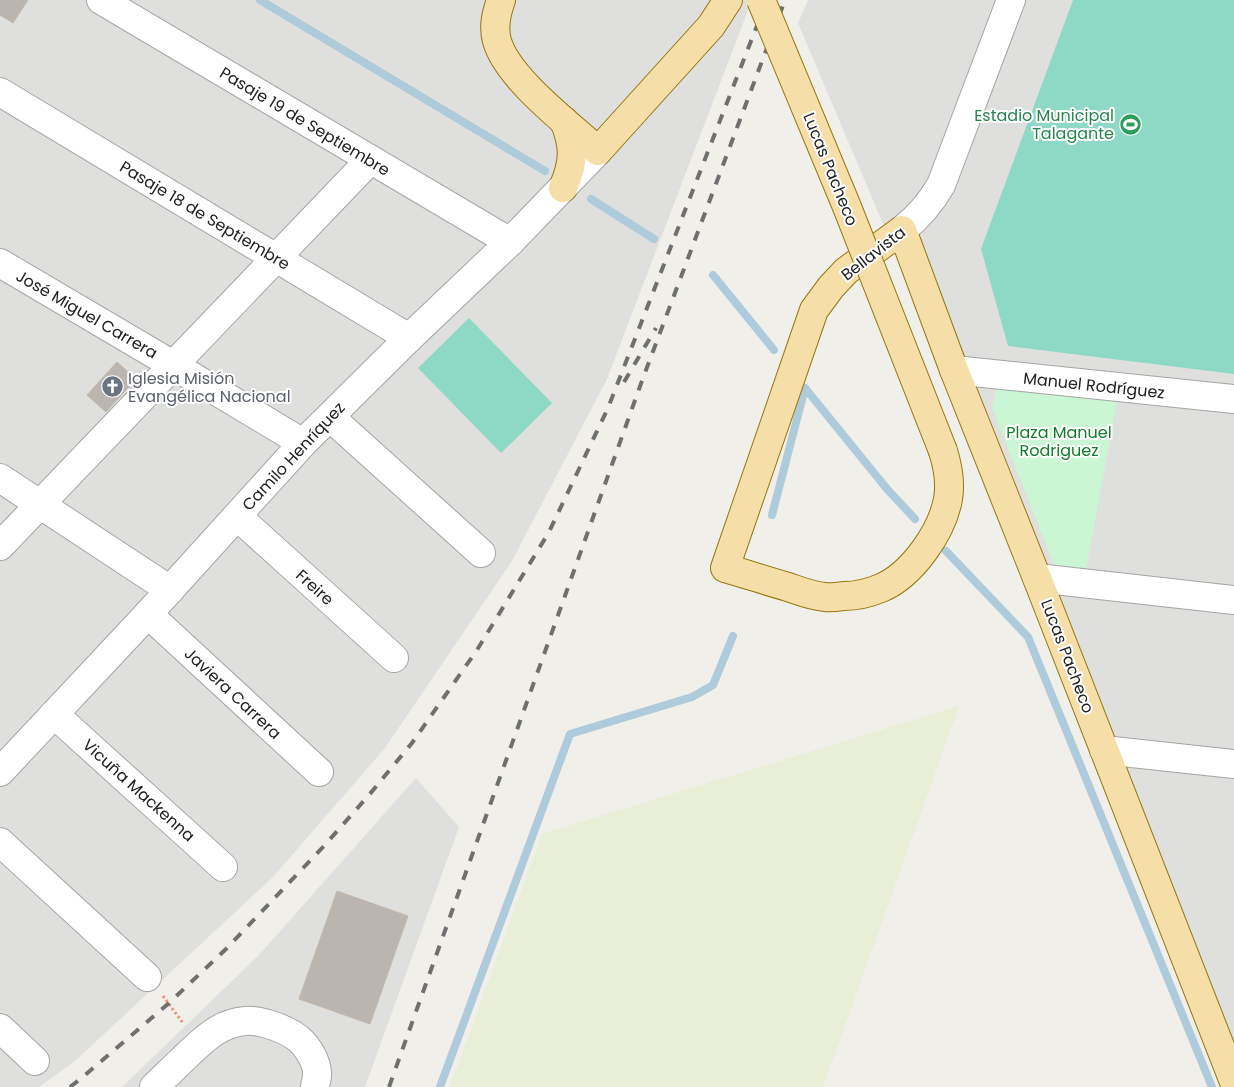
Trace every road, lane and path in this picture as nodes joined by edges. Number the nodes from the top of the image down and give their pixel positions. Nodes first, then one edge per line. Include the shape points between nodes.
1 (101, 0) edge
2 (501, 0) edge
3 (728, 0) edge
4 (761, 0) edge
5 (1011, 0) edge
6 (0, 92) edge
7 (630, 116) junction
8 (564, 121) junction
9 (598, 151) junction
10 (370, 160) junction
11 (563, 188) junction
12 (902, 230) junction
13 (510, 242) junction
14 (276, 257) junction
15 (0, 263) edge
16 (409, 338) junction
17 (173, 365) junction
18 (954, 370) junction
19 (1234, 399) edge
20 (330, 417) junction
21 (303, 444) junction
22 (0, 478) edge
23 (40, 504) junction
24 (237, 516) junction
25 (0, 546) edge
26 (481, 554) dead end
27 (726, 568) joint
28 (1037, 578) junction
29 (170, 590) junction
30 (1234, 600) edge
31 (148, 614) junction
32 (394, 658) dead end
33 (54, 714) junction
34 (1104, 750) junction
35 (1234, 764) edge
36 (0, 772) edge
37 (319, 772) dead end
38 (0, 842) edge
39 (223, 867) dead end
40 (147, 977) joint
41 (0, 1028) edge
42 (35, 1061) dead end
43 (175, 1075) edge
44 (1234, 1082) edge
45 (154, 1087) edge
46 (315, 1087) edge

1 - 10 street, Pasaje 19 de Septiembre
2 - 8 main road via 495,26 500,51 526,86
3 - 7 main road via 711,26
4 - 27 main road, Lucas Pacheco, bridge via 943,451 949,470 949,485 944,517 932,540 899,577 882,588 826,598
5 - 12 street, Bellavista via 941,185 926,208
6 - 14 street, Pasaje 18 de Septiembre
7 - 8 main road via 604,123
7 - 9 main road
8 - 9 main road
8 - 11 main road via 572,146 572,159
9 - 11 street, Camilo Henríquez
10 - 13 street, Pasaje 19 de Septiembre
10 - 14 street
11 - 13 street, Camilo Henríquez
12 - 18 main road, Lucas Pacheco
12 - 27 main road, Bellavista via 846,271 814,310
13 - 16 street, Camilo Henríquez
14 - 16 street, Pasaje 18 de Septiembre
14 - 17 street
15 - 17 street, José Miguel Carrera
16 - 20 street, Camilo Henríquez
17 - 21 street, José Miguel Carrera
17 - 23 street
18 - 19 street, Manuel Rodríguez
18 - 28 main road, Lucas Pacheco
20 - 21 street, Camilo Henríquez
20 - 26 street
21 - 24 street, Camilo Henríquez
22 - 23 street
23 - 25 street
23 - 29 street
24 - 29 street, Camilo Henríquez
24 - 32 street, Freire
28 - 30 street
28 - 34 main road, Lucas Pacheco
29 - 31 street, Camilo Henríquez
31 - 33 street, Camilo Henríquez
31 - 37 street, Javiera Carrera
33 - 36 street, Camilo Henríquez
33 - 39 street, Vicuña Mackenna
34 - 35 street
34 - 44 main road, Lucas Pacheco
38 - 40 street
40 - 43 path via 186,1026
41 - 42 street
43 - 45 street
43 - 46 street via 205,1038 218,1029 246,1021 258,1022 282,1030 304,1044 316,1069

